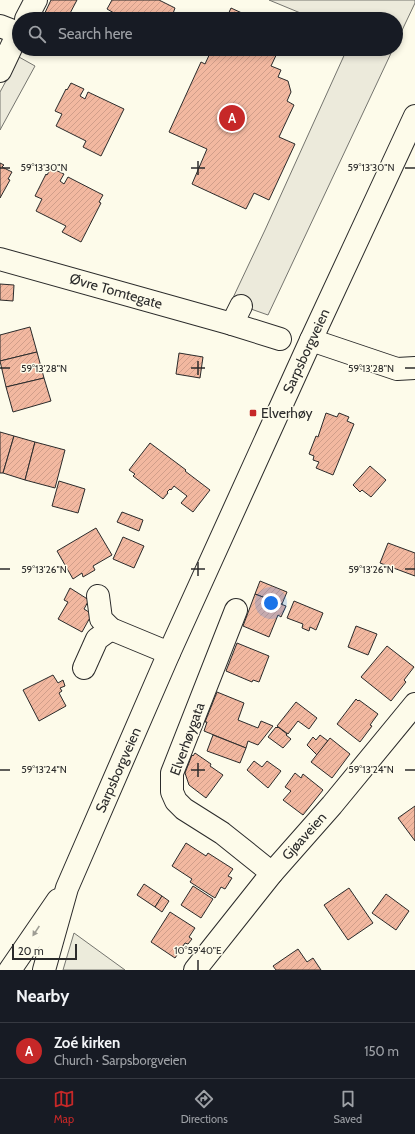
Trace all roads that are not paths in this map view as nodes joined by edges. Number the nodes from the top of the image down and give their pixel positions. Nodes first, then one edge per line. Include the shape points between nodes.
1 (36, 0) edge
2 (27, 12) edge
3 (12, 38) edge
4 (0, 71) edge
5 (415, 116) edge
6 (0, 260) edge
7 (280, 339) dead end
8 (311, 340) junction
9 (415, 368) edge
10 (98, 596) dead end
11 (236, 610) dead end
12 (111, 629) junction
13 (169, 653) junction
14 (84, 668) dead end
15 (415, 704) edge
16 (272, 873) junction
17 (67, 888) junction
18 (10, 970) edge
19 (44, 970) edge
20 (195, 970) edge

1 - 2 main road
3 - 4 main road
5 - 8 main road, Sarpsborgveien
6 - 7 main road, Øvre Tomtegate via 236,315
8 - 9 main road via 397,369
8 - 13 main road, Sarpsborgveien
10 - 12 main road via 101,619
11 - 16 main road, Elverhøygata via 172,773 172,792 184,809 222,833
12 - 13 main road
12 - 14 main road via 97,639
13 - 17 main road, Sarpsborgveien
15 - 16 main road, Gjøaveien
16 - 20 main road, Gjøaveien
17 -> 18 main road, Sarpsborgveien
17 - 19 main road, Sarpsborgveien

